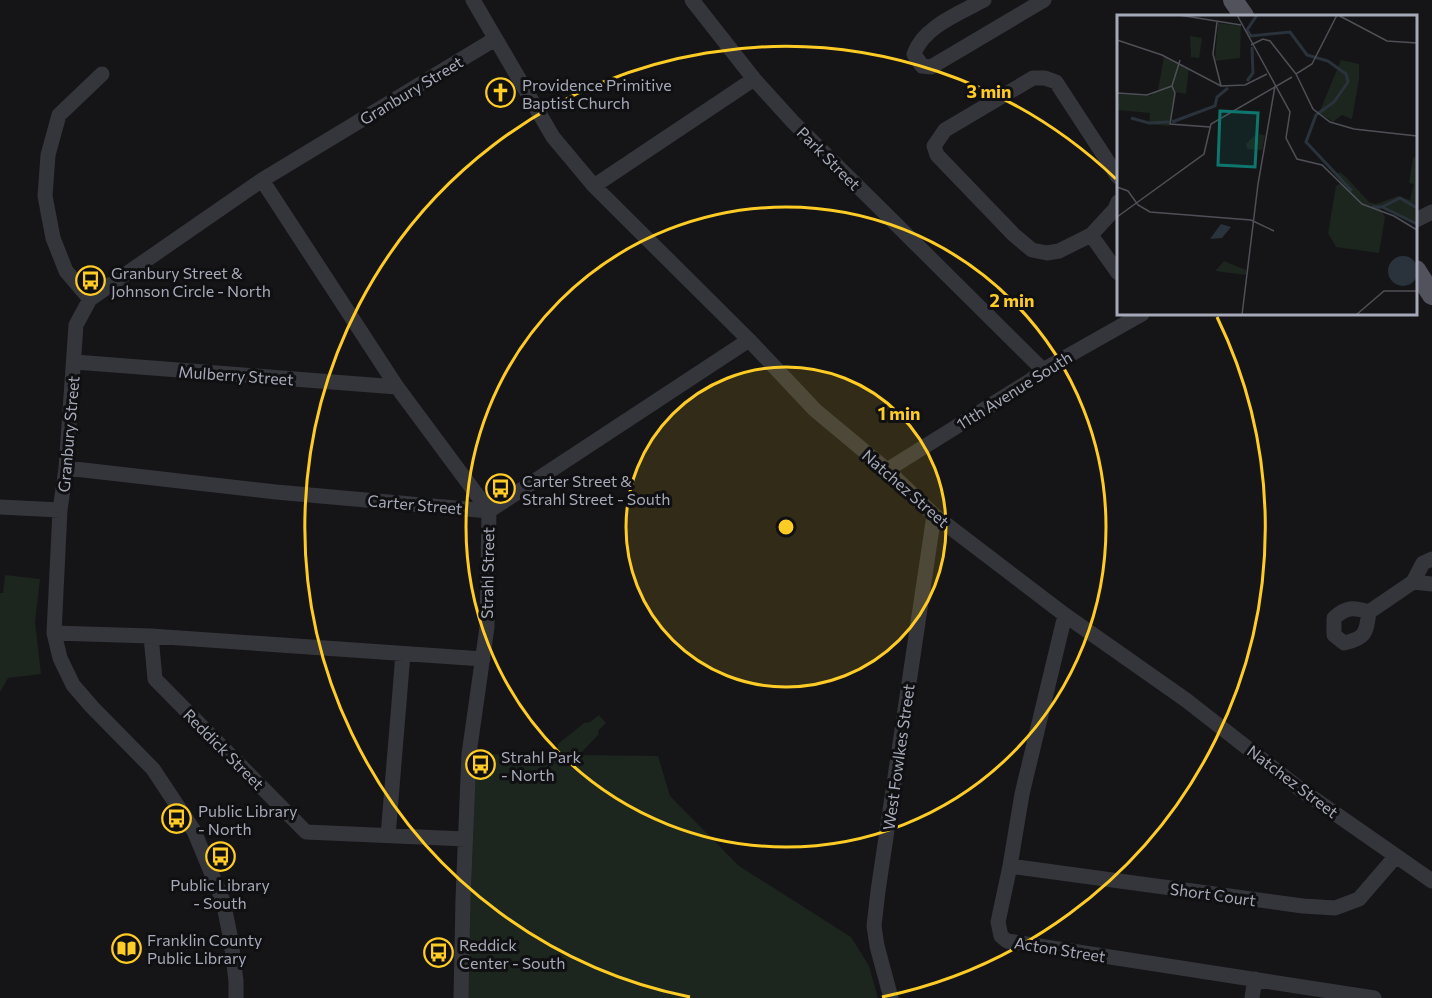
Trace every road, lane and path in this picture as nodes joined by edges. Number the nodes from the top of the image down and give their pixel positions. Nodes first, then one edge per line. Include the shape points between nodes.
1 (474, 0) edge
2 (692, 0) edge
3 (984, 0) edge
4 (1044, 0) edge
5 (1233, 0) edge
6 (1243, 15) edge
7 (495, 39) junction
8 (102, 74) dead end
9 (754, 79) junction
10 (1117, 174) edge
11 (262, 180) junction
12 (594, 186) junction
13 (1117, 206) edge
14 (1432, 212) edge
15 (1417, 220) edge
16 (1091, 235) junction
17 (1117, 270) edge
18 (1417, 272) edge
19 (1432, 295) edge
20 (90, 299) junction
21 (1141, 315) edge
22 (749, 340) junction
23 (75, 362) junction
24 (1043, 370) junction
25 (398, 387) junction
26 (66, 468) junction
27 (887, 470) junction
28 (0, 507) edge
29 (60, 510) junction
30 (489, 511) junction
31 (934, 515) junction
32 (1432, 559) edge
33 (1413, 582) junction
34 (1432, 584) edge
35 (1369, 612) dead end
36 (1065, 615) junction
37 (54, 633) junction
38 (151, 636) junction
39 (403, 654) junction
40 (483, 659) junction
41 (388, 836) junction
42 (465, 839) junction
43 (1396, 856) junction
44 (1010, 866) junction
45 (1432, 880) edge
46 (1255, 979) junction
47 (236, 998) edge
48 (461, 998) edge
49 (891, 998) edge
50 (1252, 998) edge
51 (1374, 998) edge

1 - 7 street, Natchez Street
2 - 9 street, Park Street
3 - 4 street via 943,22 918,44 914,54 922,66 931,67
5 - 6 main road
7 - 11 street, Granbury Street
7 - 12 street, Natchez Street via 553,137
8 - 20 street via 59,115 48,155 45,196 53,238 66,271
9 - 12 street
9 - 24 street, Park Street
10 - 16 street via 1056,82 1045,78 1033,78 945,130 934,146 937,155 1032,250 1059,251
11 - 20 street, Granbury Street
11 - 25 street, Strahl Street
12 - 22 street, Natchez Street
13 - 16 street
14 - 15 street
16 - 17 street
18 - 19 main road
20 - 23 street, Granbury Street via 76,325
21 - 24 street, 11th Avenue South
22 - 27 street, Natchez Street via 815,410
22 - 30 street
23 - 25 street, Mulberry Street
23 - 26 street, Granbury Street
24 - 27 street, 11th Avenue South
25 - 30 street, Strahl Street
26 - 29 street, Granbury Street
26 - 30 street, Carter Street
27 - 31 street, Natchez Street
28 - 29 street
29 - 37 street, Granbury Street
30 - 40 street, Strahl Street
31 - 36 street, Natchez Street
31 - 49 street, West Fowlkes Street via 874,926
32 - 33 street via 1423,563
33 - 34 street
33 - 35 street
36 - 43 street, Natchez Street
36 - 44 street, Acton Street via 1022,794
37 - 38 street
37 - 47 street, Granbury Street via 73,686 153,769 194,831 224,901
38 - 39 street
38 - 41 street, Reddick Street via 155,679 306,832
39 - 40 street
39 - 41 street
40 - 42 street, Strahl Street via 469,754
41 - 42 street, Reddick Street
42 - 48 street, Strahl Street
43 - 44 street, Short Court via 1359,899 1335,908
43 - 45 street, Natchez Street
44 - 46 street, Acton Street via 998,922 1001,936 1007,941
46 - 50 street
46 - 51 street, Acton Street

